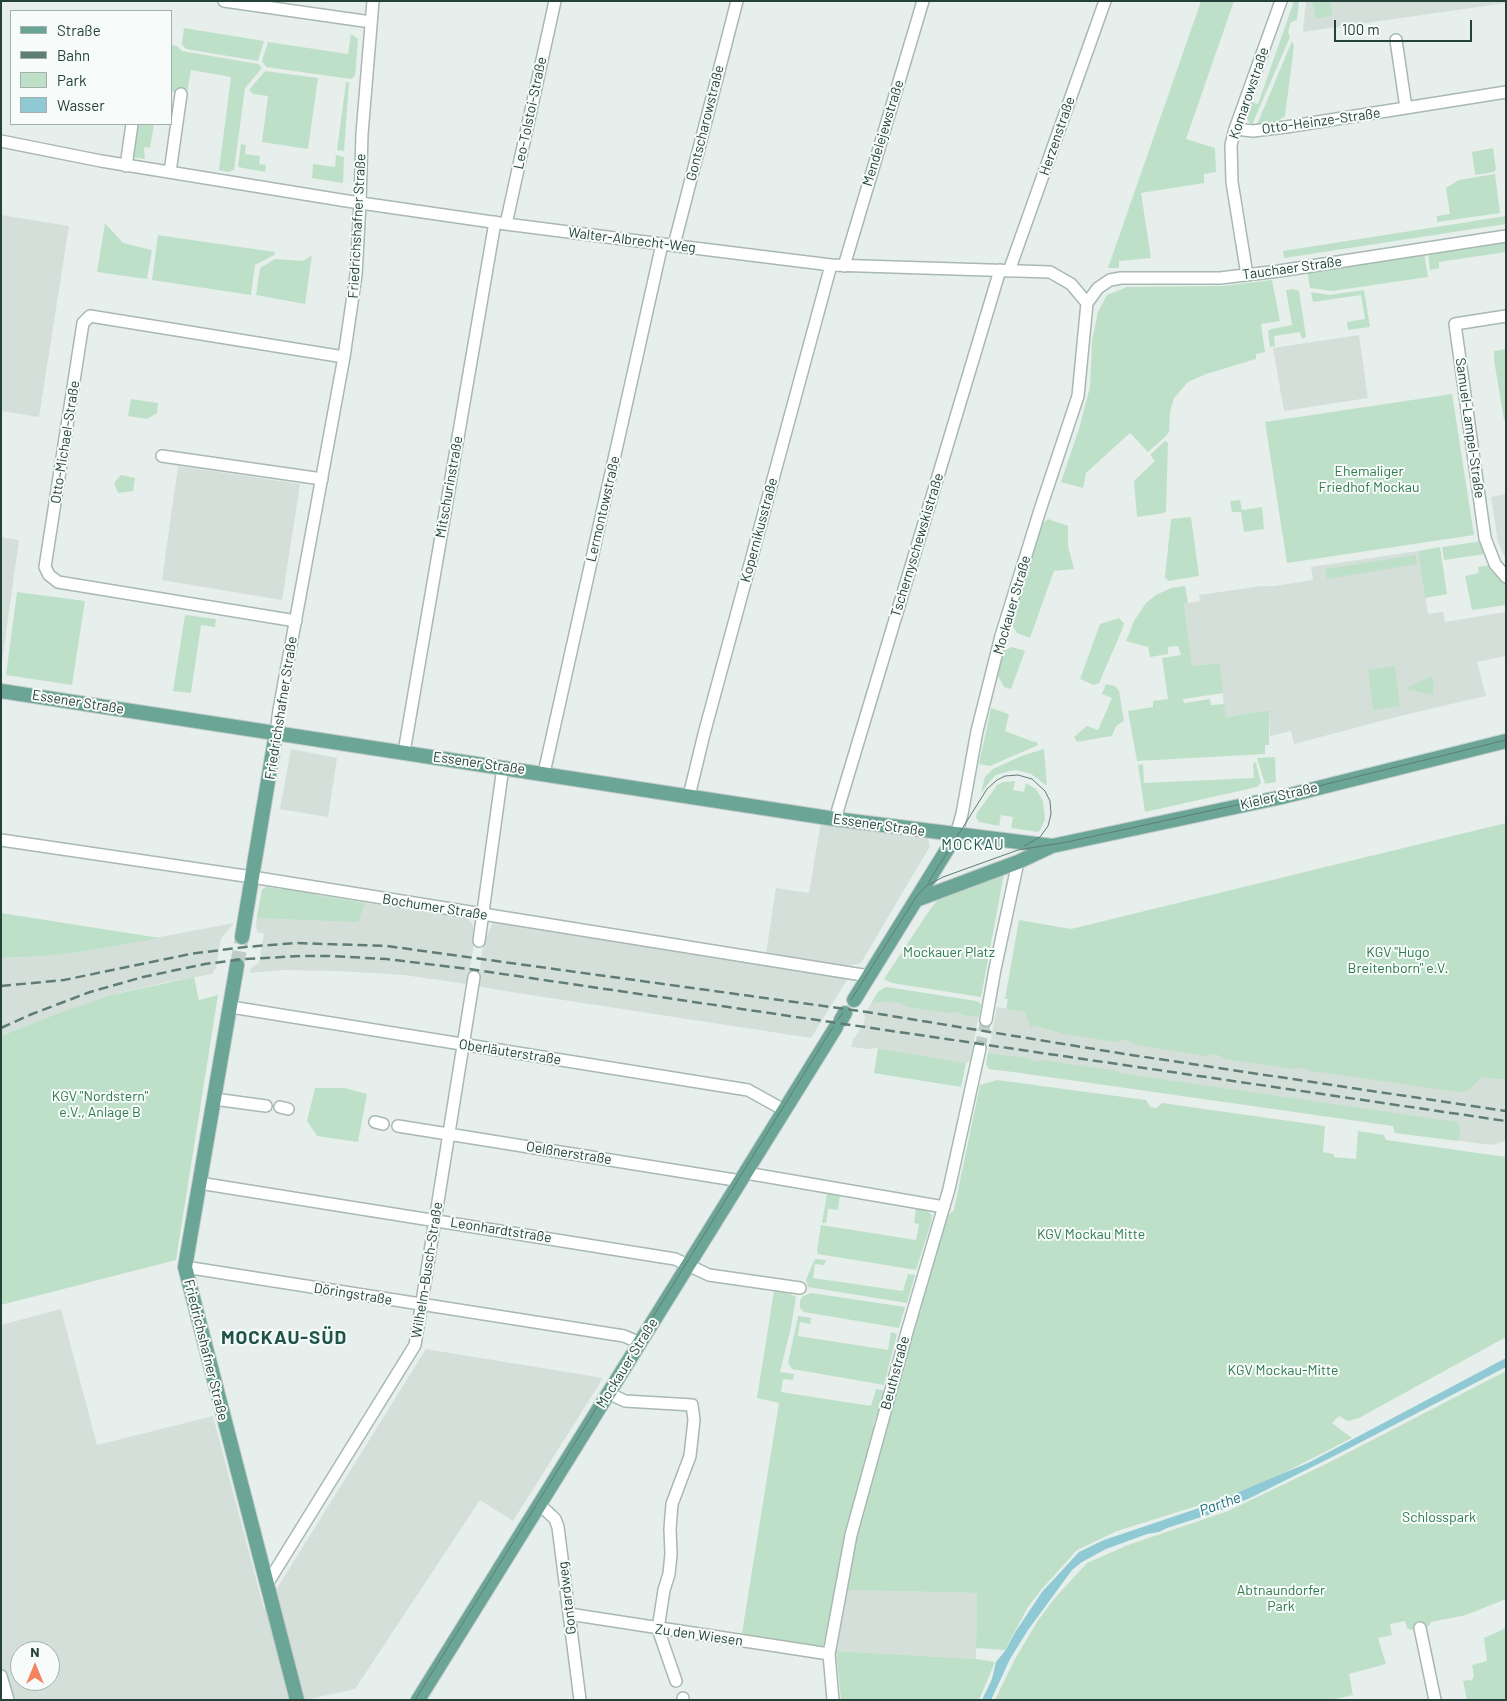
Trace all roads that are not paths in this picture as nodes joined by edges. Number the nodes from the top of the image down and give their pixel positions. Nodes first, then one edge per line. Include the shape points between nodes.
1 (224, 1) edge
2 (373, 1) edge
3 (555, 1) edge
4 (737, 1) edge
5 (923, 1) edge
6 (1105, 1) edge
7 (1280, 1) edge
8 (245, 3) edge
9 (371, 22) junction
10 (1396, 40) dead end
11 (1506, 92) edge
12 (181, 94) dead end
13 (1406, 108) junction
14 (132, 125) edge
15 (1235, 129) junction
16 (1, 141) edge
17 (126, 166) junction
18 (170, 172) junction
19 (360, 203) junction
20 (500, 223) junction
21 (1506, 236) edge
22 (662, 244) junction
23 (674, 245) junction
24 (831, 265) junction
25 (844, 266) junction
26 (1004, 270) junction
27 (1247, 275) junction
28 (1087, 303) junction
29 (1506, 316) edge
30 (344, 357) junction
31 (162, 456) dead end
32 (322, 479) junction
33 (1506, 577) edge
34 (296, 621) junction
35 (1, 691) edge
36 (276, 733) junction
37 (1506, 741) edge
38 (404, 752) junction
39 (504, 767) junction
40 (544, 773) junction
41 (689, 796) junction
42 (835, 819) junction
43 (956, 835) junction
44 (1, 840) edge
45 (1052, 846) junction
46 (1018, 862) junction
47 (252, 877) junction
48 (919, 898) junction
49 (483, 914) junction
50 (242, 937) tunnel mouth
51 (479, 941) dead end
52 (237, 965) tunnel mouth
53 (869, 976) junction
54 (474, 977) dead end
55 (854, 1000) dead end
56 (231, 1007) junction
57 (840, 1020) dead end
58 (986, 1020) tunnel mouth
59 (464, 1045) junction
60 (980, 1048) tunnel mouth
61 (214, 1100) junction
62 (266, 1106) dead end
63 (784, 1110) junction
64 (398, 1126) dead end
65 (449, 1134) junction
66 (743, 1177) junction
67 (199, 1183) junction
68 (944, 1207) junction
69 (435, 1219) junction
70 (688, 1265) junction
71 (185, 1267) junction
72 (800, 1288) dead end
73 (421, 1305) junction
74 (640, 1342) junction
75 (608, 1393) junction
76 (540, 1504) junction
77 (267, 1584) junction
78 (569, 1614) junction
79 (1420, 1628) dead end
80 (658, 1629) junction
81 (829, 1654) junction
82 (1, 1676) edge
83 (676, 1681) dead end
84 (8, 1700) edge
85 (297, 1700) edge
86 (418, 1700) edge
87 (580, 1700) edge
88 (833, 1700) edge
89 (1435, 1700) edge

1 - 8 street
2 - 9 street, Friedrichshafner Straße
3 - 20 street, Leo-Tolstoi-Straße
4 - 23 street, Gontscharowstraße
5 - 25 street, Mendelejewstraße
6 - 26 street, Herzenstraße
7 - 15 street, Komarowstraße
8 - 9 street
9 - 19 street, Friedrichshafner Straße
10 - 13 street
11 - 13 street, Otto-Heinze-Straße
12 - 18 street
13 - 15 street, Otto-Heinze-Straße via 1278,128
14 - 17 street
15 - 27 street, Komarowstraße via 1231,145 1232,182
16 - 17 street, Walter-Albrecht-Weg
17 - 18 street, Walter-Albrecht-Weg
18 - 19 street, Walter-Albrecht-Weg
19 - 20 street, Walter-Albrecht-Weg
19 - 30 street, Friedrichshafner Straße via 356,275
20 - 22 street, Walter-Albrecht-Weg
20 - 38 street, Mitschurinstraße
21 - 27 street, Tauchaer Straße
22 - 23 street, Walter-Albrecht-Weg
22 - 40 street, Lermontowstraße
23 - 24 street, Walter-Albrecht-Weg
24 - 25 street, Walter-Albrecht-Weg
24 - 41 street, Kopernikusstraße
25 - 26 street, Walter-Albrecht-Weg
26 - 28 street, Walter-Albrecht-Weg via 1050,272 1071,284
26 - 42 street, Tschernyschewskistraße
27 - 28 street, Tauchaer Straße via 1120,278 1098,288
28 - 43 street, Mockauer Straße via 1078,396 1001,636
29 - 33 street, Samuel-Lampel-Straße via 1455,324 1485,538 1495,564
30 - 32 street, Friedrichshafner Straße
30 - 34 street, Otto-Michael-Straße via 90,316 83,323 46,566 49,575 58,582
31 - 32 street
32 - 34 street, Friedrichshafner Straße
34 - 36 street, Friedrichshafner Straße
35 - 36 main road, Essener Straße
36 - 38 main road, Essener Straße
36 - 47 main road, Friedrichshafner Straße
37 - 45 main road, Kieler Straße via 1282,796
38 - 39 main road, Essener Straße
39 - 40 main road, Essener Straße
39 - 49 street
40 - 41 main road, Essener Straße
41 - 42 main road, Essener Straße
42 - 43 main road, Essener Straße
43 - 45 main road, Kieler Straße
43 - 48 main road, Mockauer Straße
44 - 47 street, Bochumer Straße
45 - 46 main road, Kieler Straße
46 - 48 main road, Kieler Straße
46 - 58 street
47 - 49 street, Bochumer Straße
47 - 50 main road, Friedrichshafner Straße
48 - 53 main road, Mockauer Straße
49 - 51 street
49 - 53 street, Bochumer Straße
52 - 56 main road, Friedrichshafner Straße
53 - 55 main road, Mockauer Straße
54 - 59 street, Wilhelm-Busch-Straße
56 - 59 street, Oberläuterstraße
56 - 61 main road, Friedrichshafner Straße
57 - 63 main road, Mockauer Straße
59 - 63 street, Oberläuterstraße via 748,1090
59 - 65 street, Wilhelm-Busch-Straße
60 - 68 street, Beuthstraße
61 - 62 street
61 - 67 main road, Friedrichshafner Straße
63 - 66 main road, Mockauer Straße
64 - 65 street, Oelßnerstraße
65 - 66 street, Oelßnerstraße
65 - 69 street, Wilhelm-Busch-Straße
66 - 68 street, Oelßnerstraße
66 - 70 main road, Mockauer Straße
67 - 69 street, Leonhardtstraße
67 - 71 main road, Friedrichshafner Straße
68 - 81 street, Beuthstraße via 851,1535
69 - 70 street, Leonhardtstraße via 675,1259
69 - 73 street, Wilhelm-Busch-Straße
70 - 72 street, Leonhardtstraße via 709,1275
70 - 74 main road, Mockauer Straße
71 - 73 street, Döringstraße
71 - 77 main road, Friedrichshafner Straße
73 - 74 street, Döringstraße via 624,1336
73 - 77 street, Wilhelm-Busch-Straße via 414,1345
74 - 75 main road, Mockauer Straße
75 - 76 main road, Mockauer Straße
75 - 80 street via 625,1401 692,1405 694,1420 690,1456 672,1504 669,1574
76 - 78 street, Gontardweg via 555,1519 558,1527
76 - 86 main road, Mockauer Straße
77 - 85 main road, Friedrichshafner Straße
78 - 80 street, Zu den Wiesen
78 - 87 street, Gontardweg
79 - 89 street
80 - 81 street, Zu den Wiesen
80 - 83 street
81 - 88 street, Beuthstraße
82 - 84 street

